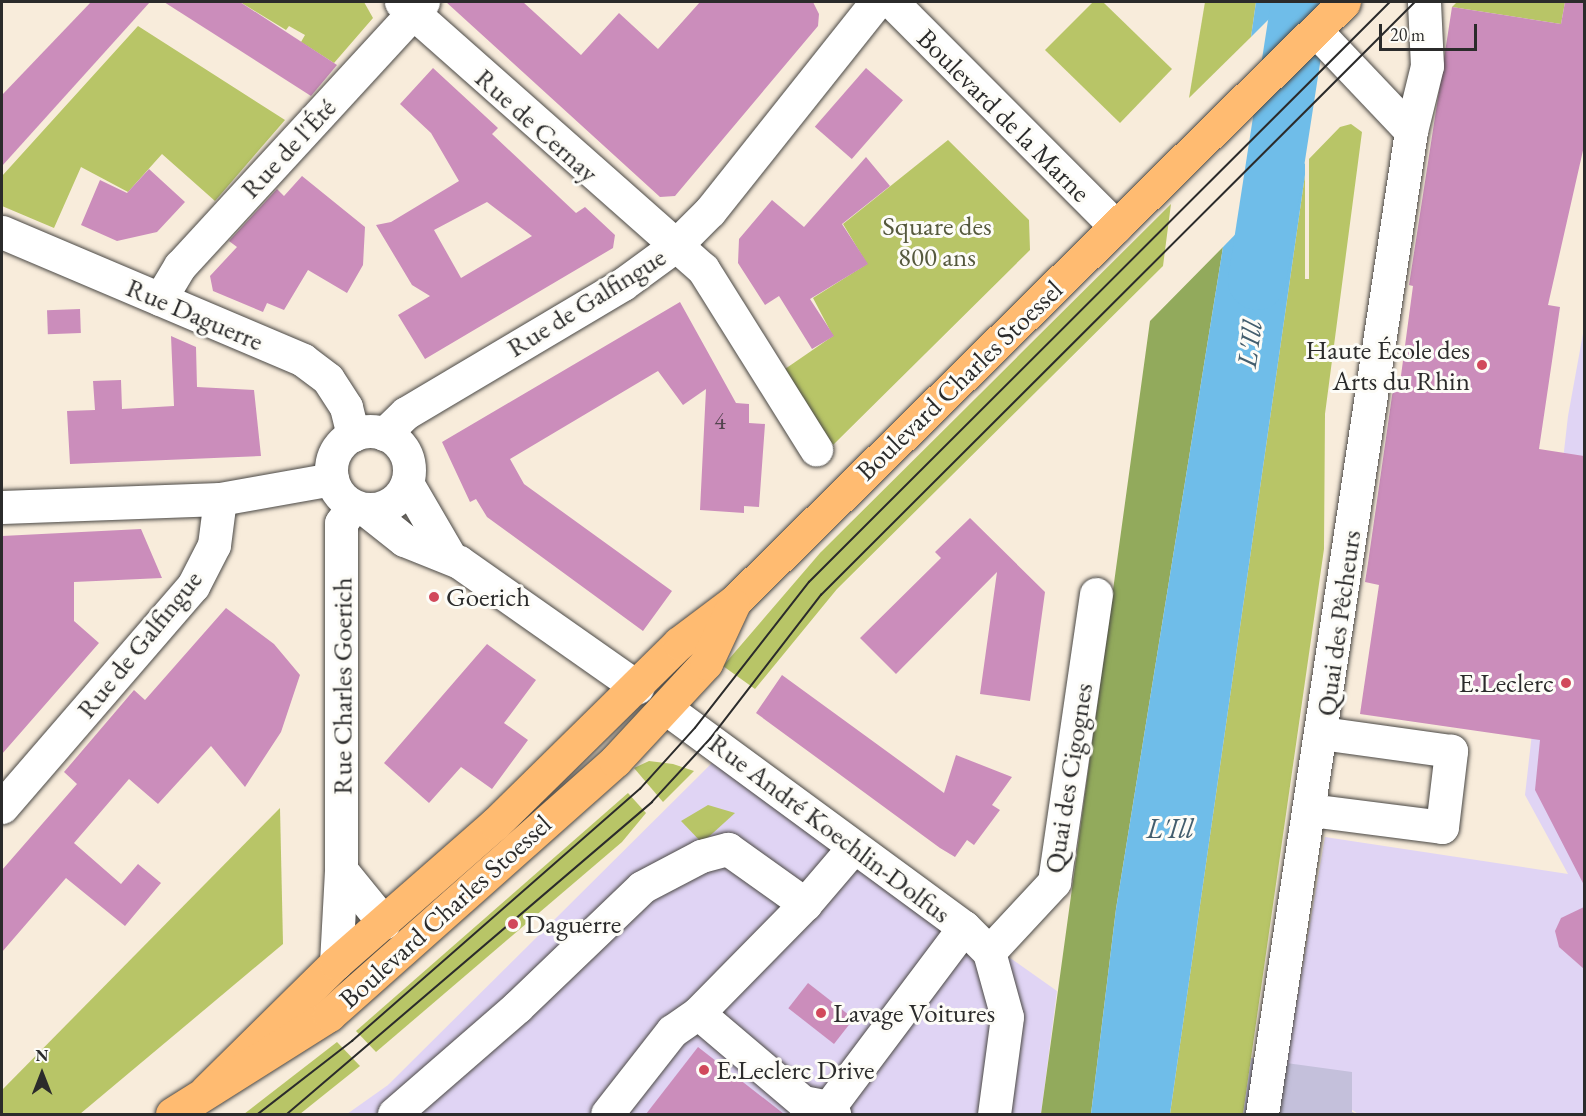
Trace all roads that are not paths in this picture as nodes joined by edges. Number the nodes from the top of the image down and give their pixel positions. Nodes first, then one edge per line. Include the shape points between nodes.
1 (876, 2) edge
2 (892, 2) edge
3 (1344, 2) edge
4 (1424, 2) edge
5 (412, 5) edge
6 (1316, 31) junction
7 (1412, 131) junction
8 (1116, 228) junction
9 (2, 232) edge
10 (675, 246) junction
11 (160, 299) junction
12 (368, 434) junction
13 (816, 449) dead end
14 (332, 479) junction
15 (407, 483) junction
16 (220, 499) junction
17 (2, 507) edge
18 (359, 508) junction
19 (450, 557) junction
20 (1096, 594) dead end
21 (735, 601) junction
22 (637, 687) junction
23 (667, 709) junction
24 (1322, 733) junction
25 (2, 807) edge
26 (1310, 810) junction
27 (852, 849) junction
28 (341, 870) junction
29 (805, 904) junction
30 (384, 923) junction
31 (964, 927) junction
32 (989, 952) junction
33 (336, 963) junction
34 (698, 1013) junction
35 (206, 1091) junction
36 (832, 1111) edge
37 (172, 1114) edge
38 (394, 1114) edge
39 (607, 1114) edge
40 (994, 1114) edge
41 (1262, 1114) edge

1 - 10 street, Rue de Galfingue via 710,211
2 - 8 street, Boulevard de la Marne
3 - 6 main road, Boulevard Charles Stoessel
4 - 7 street, Quai des Pêcheurs via 1427,66
5 - 10 street, Rue de Cernay
5 - 11 street, Rue de l'Été via 180,266
6 - 7 street
6 - 8 main road, Boulevard Charles Stoessel
7 - 24 street, Quai des Pêcheurs
8 - 21 main road, Boulevard Charles Stoessel
9 - 11 street, Rue Daguerre
10 - 12 street, Rue de Galfingue via 623,284
10 - 13 street, Rue de Cernay via 716,286
11 - 12 street, Rue Daguerre via 303,360 328,379
12 - 14 street via 332,462
12 - 15 street via 406,455
14 - 16 street
14 - 18 street
15 - 18 street via 390,504
15 - 19 street
16 - 17 street
16 - 25 street, Rue de Galfingue via 213,545 193,586
18 - 19 street via 404,540
18 - 28 street, Rue Charles Goerich via 341,523
19 - 22 street
20 - 32 street, Quai des Cigognes via 1054,882
21 - 22 main road, Boulevard Charles Stoessel via 679,643
21 - 23 main road, Boulevard Charles Stoessel via 706,663
22 - 23 main road
22 - 30 main road, Boulevard Charles Stoessel
23 - 27 street, Rue André Koechlin-Dolfus
23 - 35 main road, Boulevard Charles Stoessel via 329,1015
24 - 26 street, Quai des Pêcheurs
24 - 26 street via 1451,751 1442,827
26 - 41 street, Quai des Pêcheurs
27 - 29 street
27 - 31 street, Rue André Koechlin-Dolfus
28 - 30 street
28 - 33 street, Rue Charles Goerich
29 - 34 street
29 - 38 street via 728,849 701,856 642,887 517,1007
30 - 33 main road, Boulevard Charles Stoessel
31 - 32 street, Rue André Koechlin-Dolfus
31 - 36 street
32 - 40 street via 1007,1017
33 - 35 main road, Boulevard Charles Stoessel
34 - 36 street via 803,1102
34 - 39 street via 672,1031
35 - 37 main road, Boulevard Charles Stoessel

